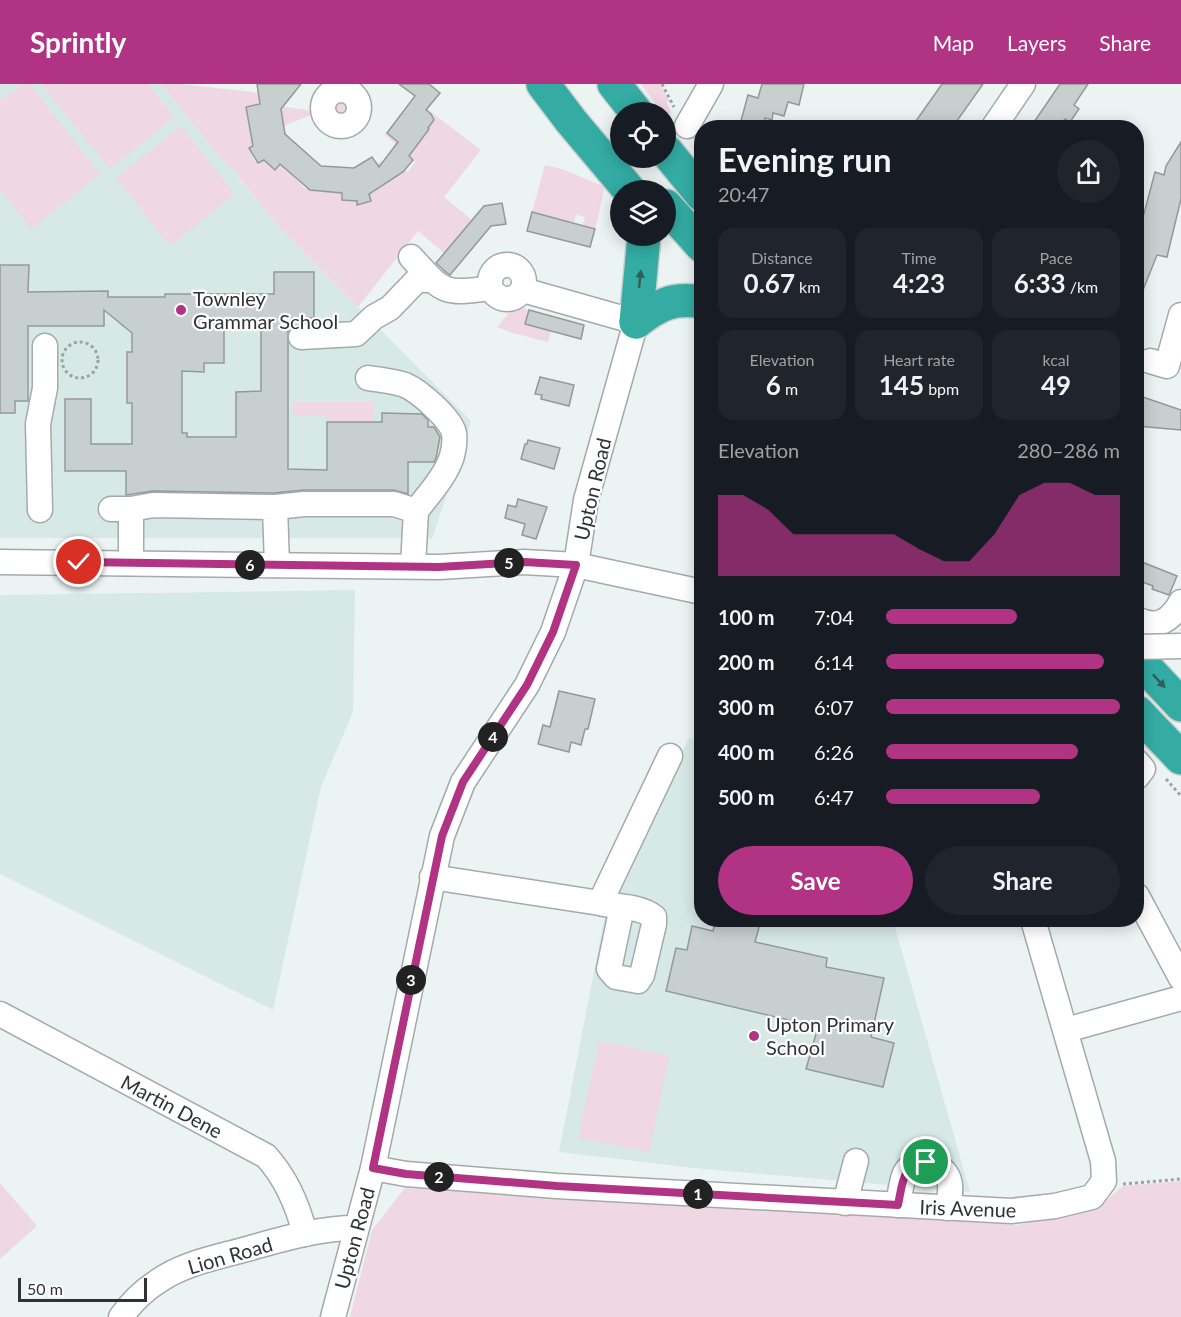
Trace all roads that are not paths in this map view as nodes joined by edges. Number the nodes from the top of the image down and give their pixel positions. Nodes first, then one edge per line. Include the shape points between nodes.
1 (543, 84) edge
2 (567, 84) edge
3 (614, 84) edge
4 (711, 84) edge
5 (1023, 84) edge
6 (628, 102) edge
7 (998, 120) edge
8 (687, 126) dead end
9 (610, 140) edge
10 (676, 163) edge
11 (633, 168) edge
12 (620, 180) edge
13 (644, 180) edge
14 (694, 185) edge
15 (676, 217) edge
16 (694, 237) edge
17 (643, 246) edge
18 (411, 257) dead end
19 (432, 280) junction
20 (694, 300) edge
21 (1181, 315) edge
22 (636, 322) junction
23 (301, 337) dead end
24 (45, 346) dead end
25 (1166, 366) edge
26 (368, 378) dead end
27 (275, 507) junction
28 (40, 510) dead end
29 (416, 511) junction
30 (0, 562) edge
31 (131, 563) junction
32 (277, 565) junction
33 (576, 565) junction
34 (413, 566) junction
35 (694, 590) edge
36 (1181, 602) edge
37 (1144, 623) edge
38 (1181, 646) edge
39 (1144, 647) edge
40 (1144, 665) edge
41 (1181, 705) edge
42 (1144, 719) edge
43 (670, 756) dead end
44 (1181, 758) edge
45 (432, 877) junction
46 (1144, 909) edge
47 (1035, 927) edge
48 (1181, 978) edge
49 (1181, 998) edge
50 (0, 1014) edge
51 (1066, 1030) junction
52 (856, 1161) dead end
53 (373, 1168) junction
54 (845, 1203) junction
55 (898, 1205) junction
56 (948, 1208) junction
57 (356, 1228) junction
58 (305, 1234) junction
59 (121, 1317) edge
60 (333, 1317) edge

1 - 12 highway
2 - 9 highway
3 - 6 highway
4 - 8 street
5 - 7 street
10 - 14 highway
11 - 13 highway
15 - 16 highway
22 -> 17 highway
18 - 19 street
19 - 22 street via 444,290 460,293 490,288 493,272 511,265 522,274 523,290
19 - 23 street via 417,280 390,308 374,316 356,334
20 - 22 highway via 668,302
21 - 25 street
22 - 33 street, Upton Road via 586,500
24 - 28 street via 45,388 38,424
26 - 29 street via 408,386 452,428 454,440 449,462
27 - 29 street via 394,504
27 - 31 street via 153,505 121,509
27 - 32 street
29 - 34 street
30 - 31 street
31 - 32 street
32 - 34 street
33 - 34 street via 524,562
33 - 35 street
33 - 45 street, Upton Road via 553,632 527,685 463,782 442,836
36 - 37 street via 1170,617 1157,624
38 - 39 street, bridge
40 -> 41 highway
42 - 44 highway
43 - 45 street via 611,905
45 - 53 street, Upton Road
46 - 48 street
47 - 51 street
49 - 51 street
50 - 58 street, Martin Dene via 266,1156 299,1209
51 - 56 street, Iris Avenue via 1103,1161 1104,1181 1092,1197 1056,1206 1011,1211
52 - 54 street
53 - 54 street, Iris Avenue via 557,1186
53 - 57 street, Upton Road
54 - 55 street, Iris Avenue
55 - 56 street, Iris Avenue
55 - 56 street via 906,1172 913,1165 926,1162 943,1170 949,1179
57 - 58 street, Lion Road
57 - 60 street, Upton Road
58 - 59 street, Lion Road via 179,1270 140,1295

